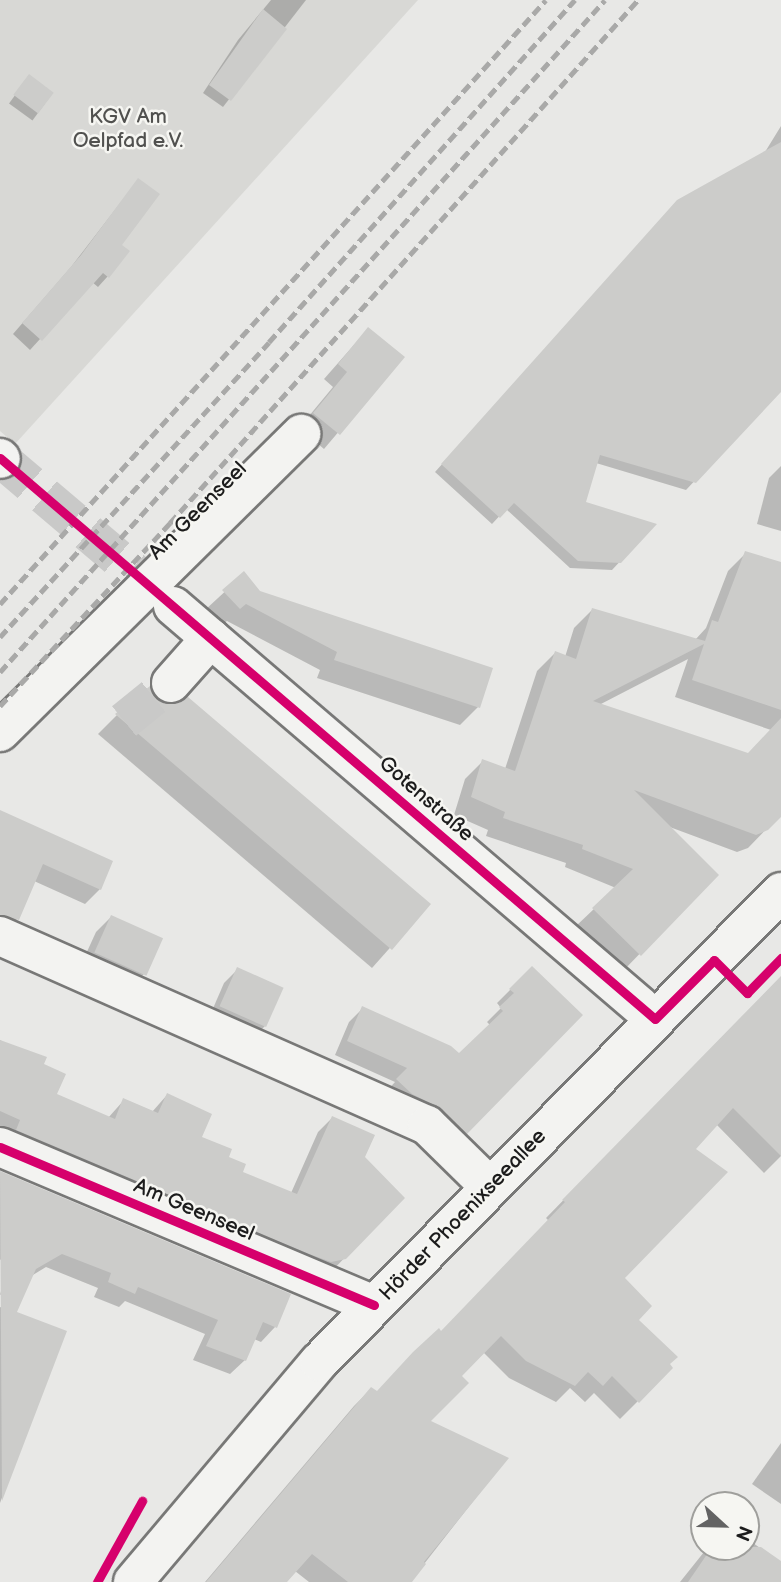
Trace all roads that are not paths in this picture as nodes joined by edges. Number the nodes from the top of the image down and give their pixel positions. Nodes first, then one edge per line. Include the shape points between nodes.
1 (300, 434) dead end
2 (173, 606) tunnel mouth
3 (211, 638) junction
4 (172, 683) tunnel mouth
5 (0, 732) edge
6 (781, 892) edge
7 (0, 936) edge
8 (655, 1019) junction
9 (0, 1147) edge
10 (490, 1187) junction
11 (374, 1306) junction
12 (133, 1582) edge

1 - 5 street, Am Geenseel
2 - 3 street, Gotenstraße
3 - 4 street
3 - 8 street, Gotenstraße
6 - 8 street, Hörder Phoenixseeallee
7 - 10 street via 426,1125
8 - 10 street, Hörder Phoenixseeallee
9 - 11 street, Am Geenseel
10 - 11 street, Hörder Phoenixseeallee
11 - 12 street, Hörder Phoenixseeallee via 318,1362

